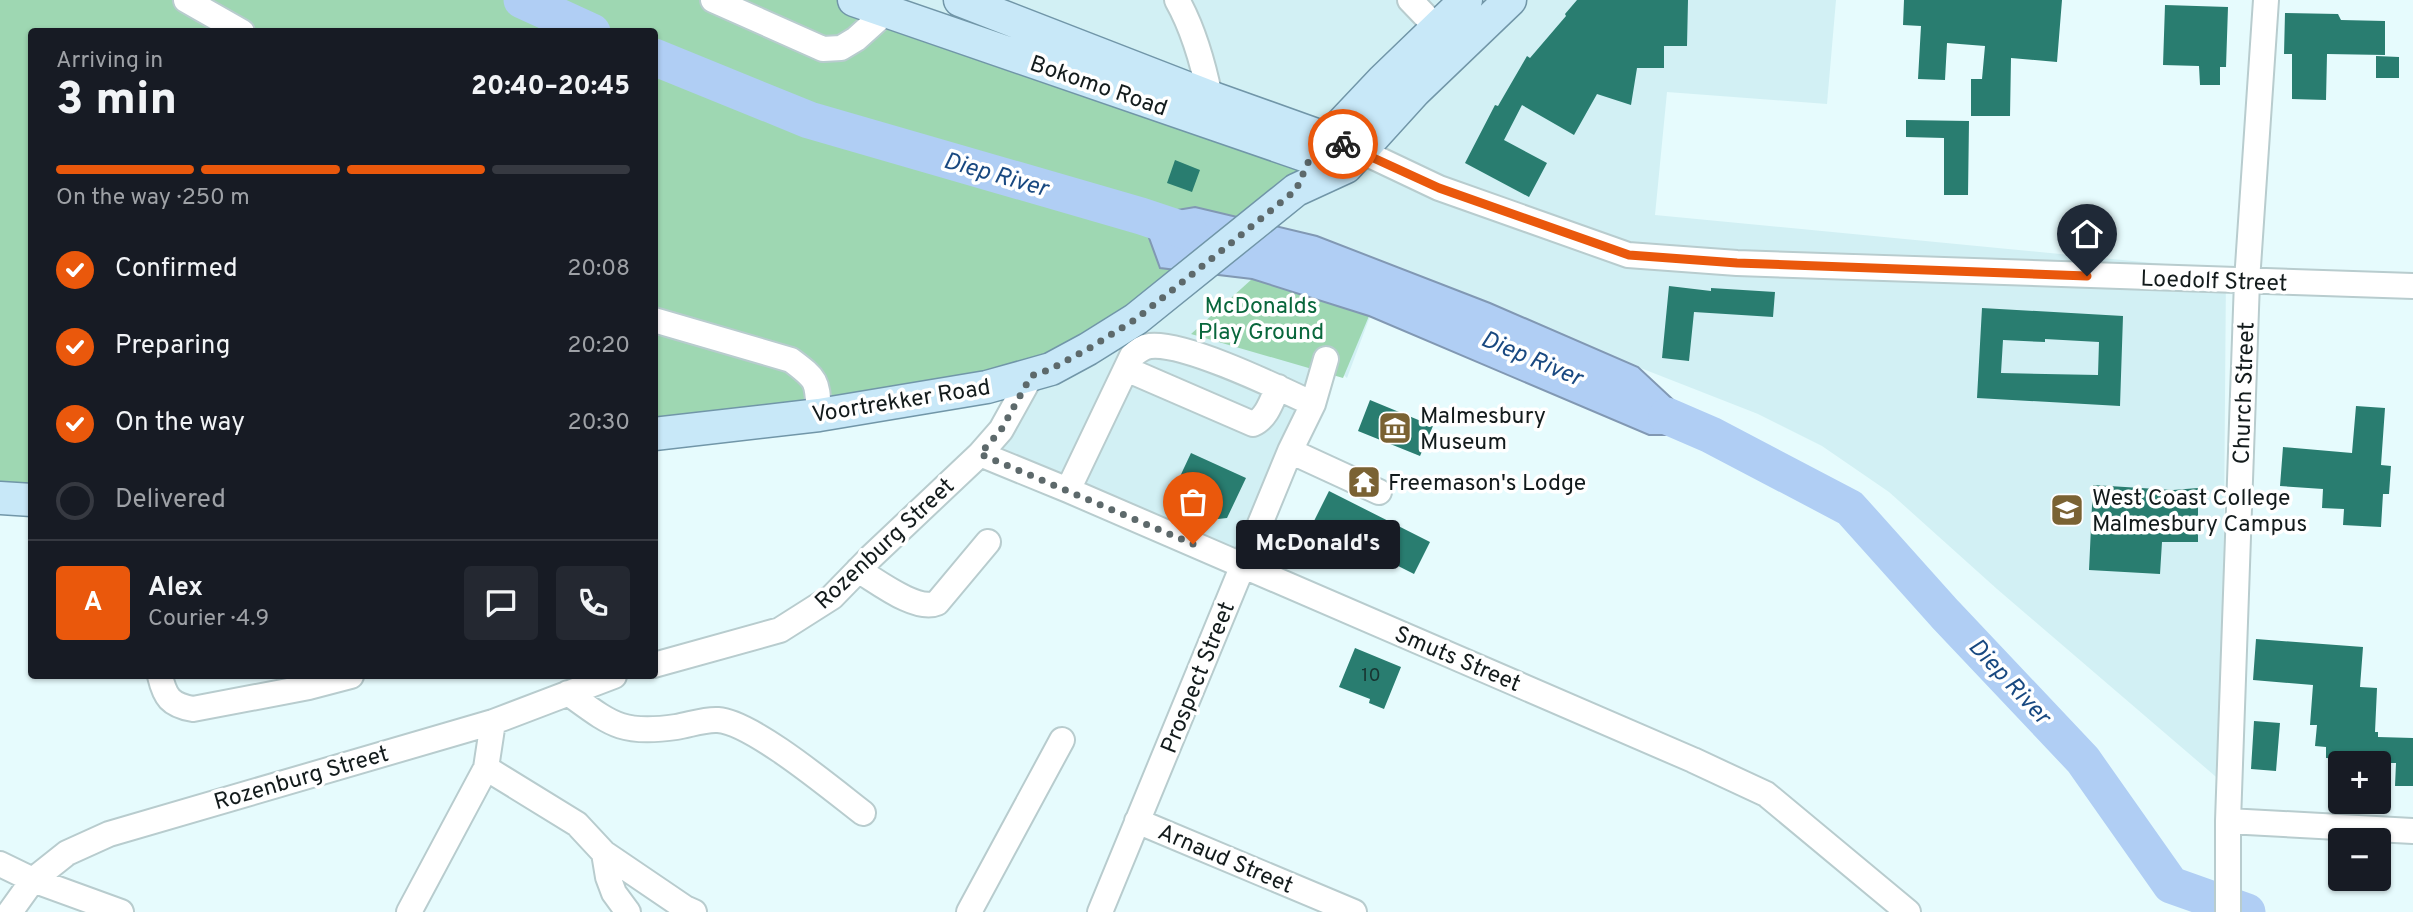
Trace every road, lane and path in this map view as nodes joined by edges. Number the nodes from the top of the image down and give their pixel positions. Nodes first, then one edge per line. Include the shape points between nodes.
1 (186, 0) edge
2 (713, 0) edge
3 (960, 0) edge
4 (1177, 0) edge
5 (1410, 0) edge
6 (1466, 0) edge
7 (1510, 0) edge
8 (2266, 0) edge
9 (873, 5) edge
10 (235, 28) edge
11 (1437, 28) junction
12 (1210, 97) junction
13 (1319, 148) junction
14 (1353, 159) junction
15 (1284, 199) junction
16 (2247, 281) junction
17 (2413, 286) edge
18 (658, 321) edge
19 (1326, 359) dead end
20 (1126, 369) junction
21 (1031, 376) junction
22 (1278, 387) junction
23 (1313, 404) junction
24 (819, 415) junction
25 (658, 434) edge
26 (1290, 451) junction
27 (980, 454) junction
28 (1068, 490) junction
29 (1379, 492) dead end
30 (0, 498) edge
31 (28, 500) edge
32 (988, 542) dead end
33 (1243, 565) junction
34 (858, 570) junction
35 (658, 664) edge
36 (161, 679) edge
37 (340, 679) edge
38 (606, 679) edge
39 (568, 693) junction
40 (493, 722) junction
41 (1062, 740) dead end
42 (486, 768) junction
43 (863, 813) dead end
44 (1137, 821) junction
45 (2229, 828) junction
46 (2413, 831) edge
47 (604, 853) junction
48 (0, 864) edge
49 (33, 880) junction
50 (10, 912) edge
51 (121, 912) edge
52 (409, 912) edge
53 (628, 912) edge
54 (694, 912) edge
55 (969, 912) edge
56 (1100, 912) edge
57 (1354, 912) edge
58 (1908, 912) edge
59 (2228, 912) edge

1 - 10 street
2 - 9 street via 823,49 841,48 872,26
3 - 12 main road, Bokomo Road
4 - 12 street via 1199,50
5 - 11 street
6 - 11 main road, Voortrekker Road
7 - 14 main road, Voortrekker Road via 1415,91
8 - 16 street, Church Street
9 - 13 main road, Bokomo Road
11 - 13 main road, Voortrekker Road
12 - 13 main road, Bokomo Road
13 - 14 main road, Bokomo Road
13 - 15 main road, Voortrekker Road
14 - 15 main road, Voortrekker Road
14 - 16 street, Loedolf Street via 1426,189 1439,188 1629,255
15 - 21 main road, Voortrekker Road via 1136,319
16 - 17 street, Loedolf Street
16 - 45 street, Church Street
18 - 24 street via 791,360 817,384
19 - 23 street, Prospect Street
20 - 22 street via 1141,348 1160,345
20 - 22 street via 1253,424 1264,416
20 - 28 street
21 - 24 main road, Voortrekker Road
21 - 27 street, Rozenburg Street via 1001,430
22 - 23 street
23 - 26 street, Prospect Street
24 - 25 main road, Voortrekker Road
26 - 29 street
26 - 33 street, Prospect Street
27 - 28 street, Smuts Street
27 - 34 street, Rozenburg Street
28 - 33 street, Smuts Street
30 - 31 main road
32 - 34 street via 937,603 929,606 909,600
33 - 44 street, Prospect Street
33 - 58 street, Smuts Street via 1766,794
34 - 35 street, Rozenburg Street via 832,597 780,630
36 - 37 street via 164,694 178,707 193,709
38 - 39 street, Rozenburg Street
39 - 40 street, Rozenburg Street
39 - 43 street via 610,724 630,729 718,720 743,727
40 - 42 street
40 - 49 street, Rozenburg Street via 109,834 67,853
41 - 55 street
42 - 47 street via 578,824
42 - 52 street
44 - 56 street, Prospect Street
44 - 57 street, Arnaud Street
45 - 46 street
45 - 59 street, Church Street
47 - 53 street via 614,893
47 - 54 street
48 - 49 street
49 - 50 street, Rozenburg Street
49 - 51 street

